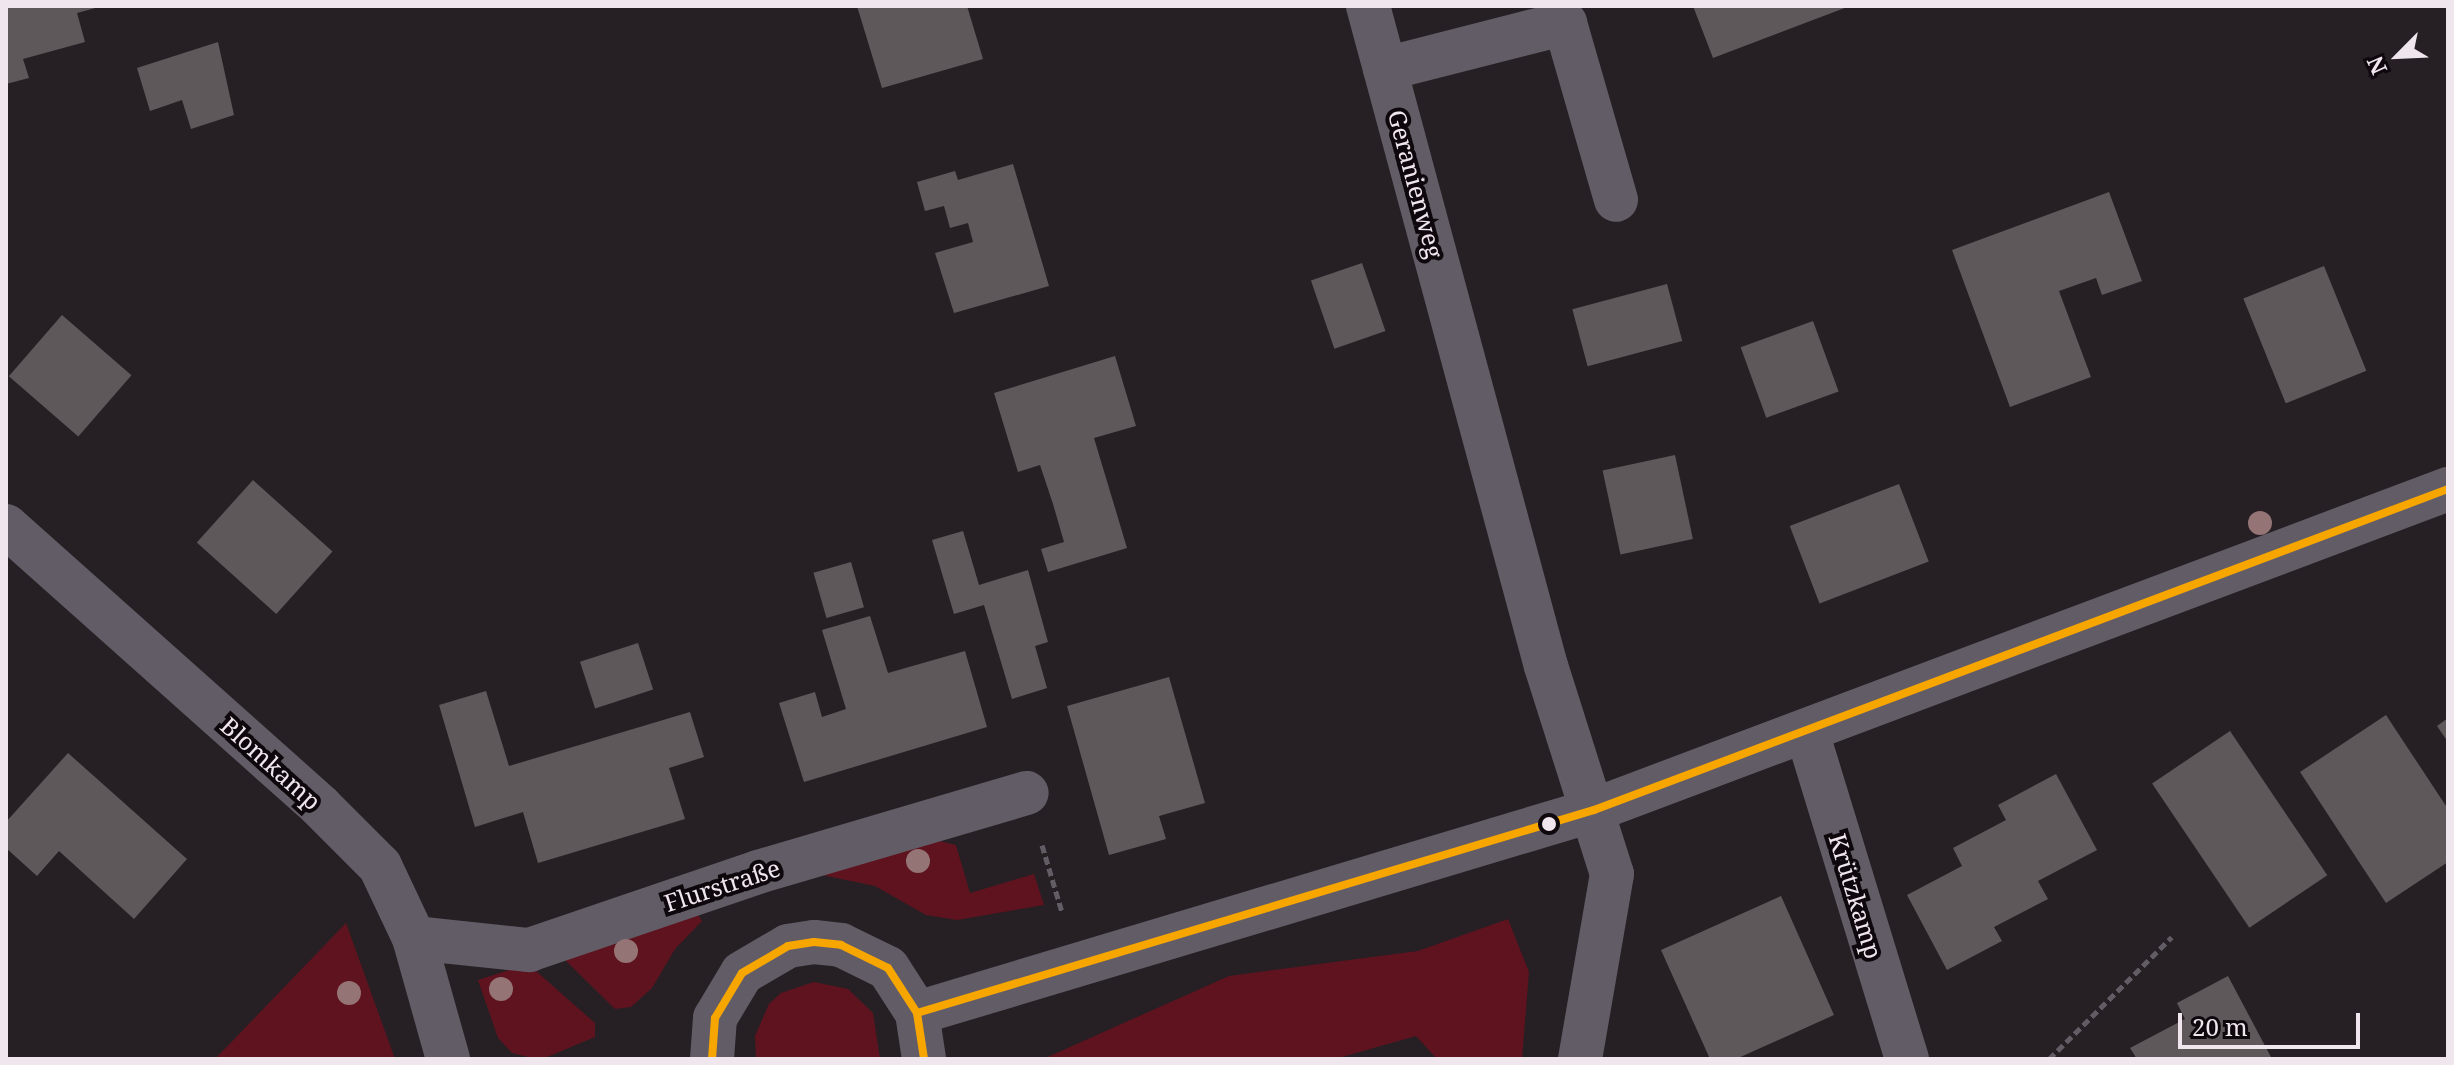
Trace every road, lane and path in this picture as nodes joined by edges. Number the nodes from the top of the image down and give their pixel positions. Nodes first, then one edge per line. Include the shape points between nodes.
1 (1368, 6) edge
2 (1385, 69) junction
3 (1616, 200) dead end
4 (2448, 489) edge
5 (6, 526) edge
6 (1807, 732) junction
7 (1027, 793) joint
8 (1594, 810) junction
9 (2172, 937) dead end
10 (414, 938) junction
11 (1079, 967) junction
12 (917, 1013) junction
13 (448, 1059) edge
14 (712, 1059) edge
15 (924, 1059) edge
16 (1580, 1059) edge
17 (1907, 1059) edge
18 (2049, 1059) edge

1 - 2 street, Geranienweg
2 - 3 street via 1565,23
2 - 8 street, Geranienweg via 1546,666
4 - 6 street
5 - 10 street, Blomkamp via 380,866
6 - 8 street
6 - 17 street, Krützkamp
7 - 10 street, Flurstraße via 758,872 529,950
7 - 11 path
8 - 11 street
8 - 16 street, Geranienweg via 1612,874
9 - 18 path
10 - 13 street, Blomkamp
11 - 12 street
12 - 14 street via 897,979 866,954 841,945 788,946 742,973 726,994 715,1018
12 - 15 street

